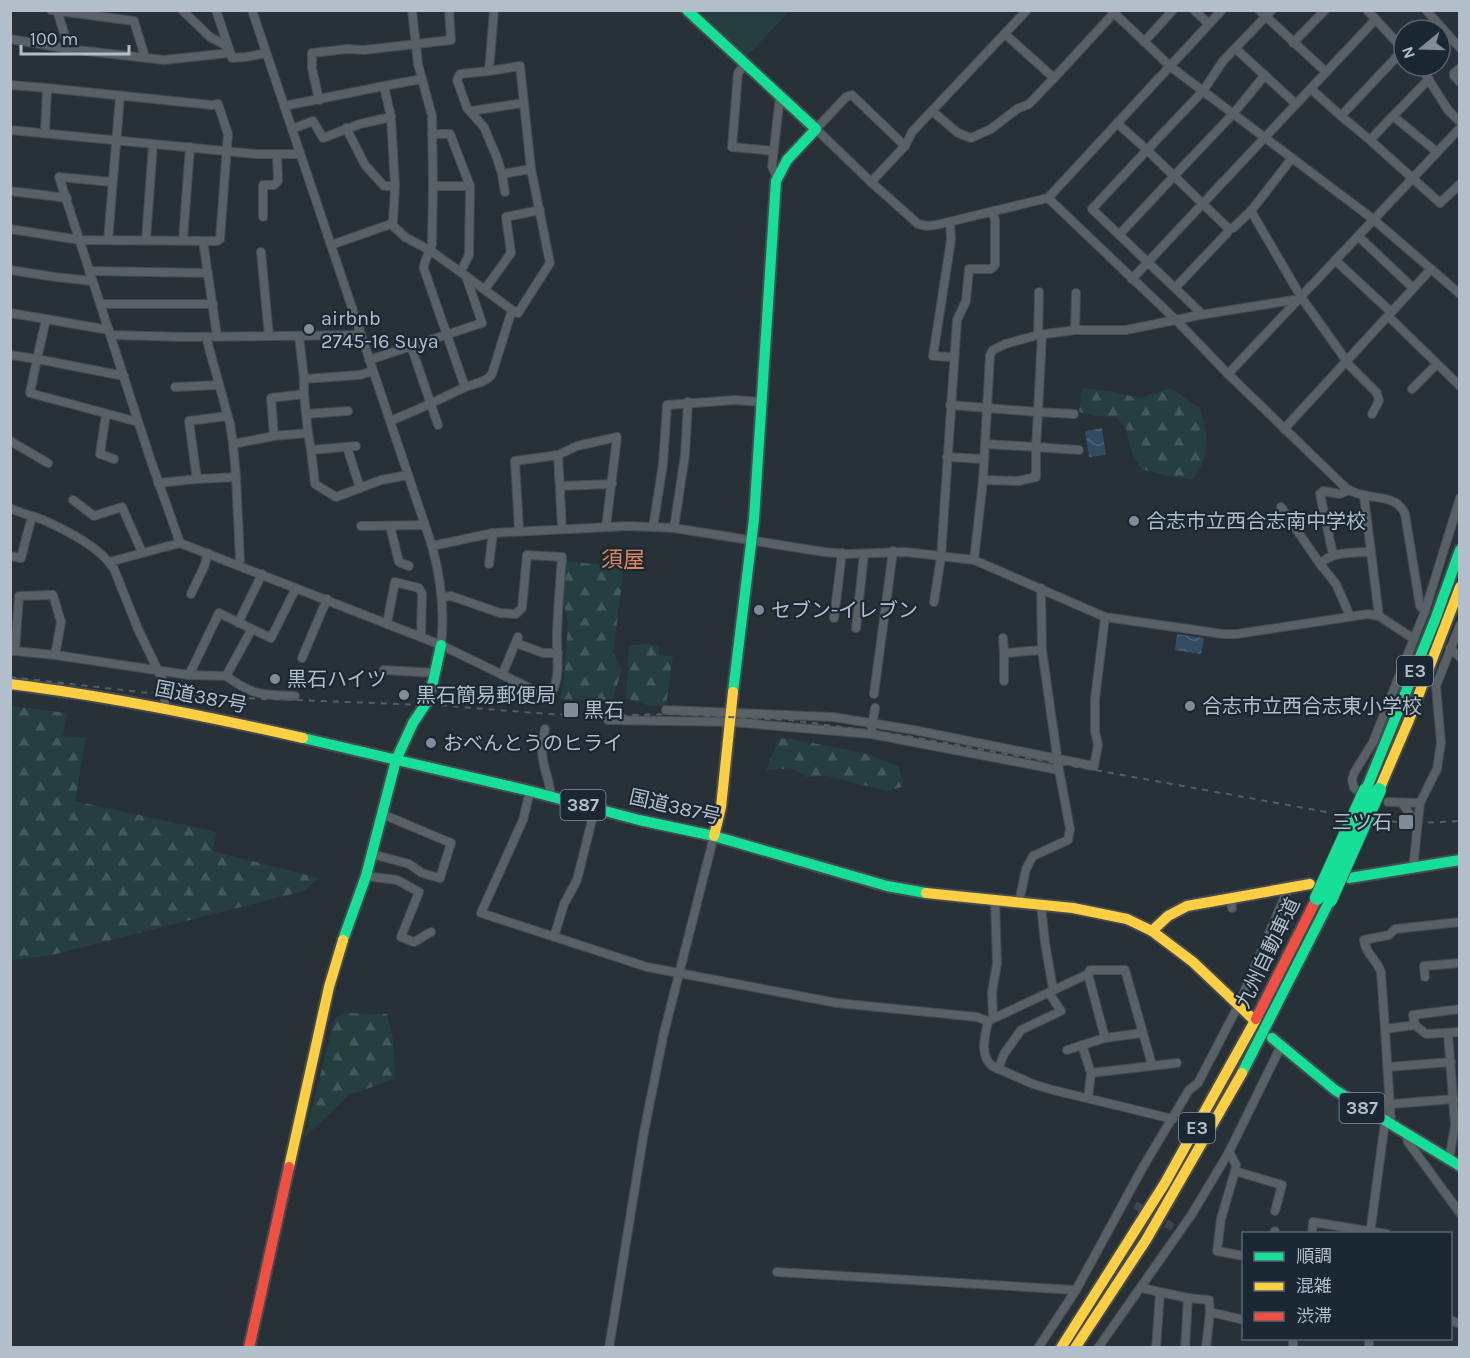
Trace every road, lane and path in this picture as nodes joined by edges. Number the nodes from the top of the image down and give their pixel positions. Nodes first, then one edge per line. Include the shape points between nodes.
1 (182, 10) edge
2 (216, 10) edge
3 (252, 10) edge
4 (412, 10) edge
5 (449, 10) edge
6 (494, 10) edge
7 (687, 10) edge
8 (1027, 10) edge
9 (1125, 10) edge
10 (1173, 10) edge
11 (1194, 10) edge
12 (1222, 10) edge
13 (1259, 10) edge
14 (1324, 10) edge
15 (1367, 10) edge
16 (1426, 10) edge
17 (55, 11) edge
18 (1115, 14) edge
19 (1269, 14) edge
20 (1375, 20) junction
21 (1209, 24) junction
22 (1005, 34) junction
23 (1392, 37) edge
24 (10, 39) edge
25 (1144, 42) junction
26 (1293, 43) junction
27 (416, 44) junction
28 (1460, 48) edge
29 (69, 49) junction
30 (228, 49) junction
31 (1236, 49) junction
32 (266, 53) junction
33 (145, 57) junction
34 (1392, 62) edge
35 (745, 64) junction
36 (1171, 67) junction
37 (1460, 68) edge
38 (489, 71) junction
39 (1326, 72) junction
40 (1265, 75) junction
41 (1054, 78) junction
42 (422, 79) junction
43 (1430, 79) joint
44 (1460, 82) edge
45 (10, 85) edge
46 (384, 86) junction
47 (47, 88) junction
48 (1311, 89) junction
49 (1203, 91) junction
50 (120, 96) junction
51 (780, 96) junction
52 (319, 100) junction
53 (523, 103) junction
54 (1296, 104) junction
55 (284, 106) junction
56 (471, 111) junction
57 (932, 111) junction
58 (1233, 114) junction
59 (1341, 116) junction
60 (1393, 116) junction
61 (392, 117) junction
62 (1460, 122) edge
63 (1117, 123) junction
64 (346, 128) junction
65 (1460, 128) edge
66 (292, 129) junction
67 (816, 129) junction
68 (10, 130) edge
69 (45, 133) junction
70 (432, 134) junction
71 (1264, 137) junction
72 (116, 140) junction
73 (1370, 140) junction
74 (153, 144) junction
75 (905, 146) junction
76 (190, 147) junction
77 (1147, 150) junction
78 (227, 151) junction
79 (774, 151) junction
80 (1437, 152) junction
81 (300, 153) junction
82 (278, 154) junction
83 (1292, 158) junction
84 (531, 169) junction
85 (502, 174) junction
86 (1174, 176) junction
87 (777, 178) junction
88 (1412, 178) junction
89 (112, 182) junction
90 (871, 182) junction
91 (1460, 184) edge
92 (395, 186) junction
93 (433, 186) junction
94 (470, 186) junction
95 (10, 191) edge
96 (505, 192) dead end
97 (67, 198) junction
98 (1048, 198) junction
99 (1202, 203) junction
100 (540, 210) junction
101 (1251, 211) junction
102 (992, 212) junction
103 (263, 217) dead end
104 (1373, 219) junction
105 (950, 222) junction
106 (391, 224) junction
107 (10, 229) edge
108 (1229, 229) junction
109 (1119, 235) junction
110 (1358, 236) junction
111 (80, 240) junction
112 (108, 240) junction
113 (146, 240) junction
114 (183, 240) junction
115 (203, 241) junction
116 (331, 245) junction
117 (431, 251) junction
118 (261, 252) dead end
119 (1335, 260) junction
120 (1147, 262) junction
121 (1431, 269) junction
122 (10, 270) edge
123 (89, 271) junction
124 (208, 273) junction
125 (464, 273) junction
126 (1132, 279) junction
127 (92, 281) junction
128 (1175, 288) junction
129 (1413, 288) junction
130 (484, 290) junction
131 (1039, 292) dead end
132 (1076, 293) dead end
133 (1460, 294) edge
134 (1299, 299) junction
135 (100, 304) junction
136 (213, 304) junction
137 (512, 310) junction
138 (10, 313) edge
139 (1389, 314) junction
140 (1200, 315) junction
141 (46, 319) junction
142 (1176, 320) junction
143 (1075, 330) junction
144 (110, 333) junction
145 (447, 334) junction
146 (1040, 334) junction
147 (361, 335) junction
148 (206, 336) junction
149 (217, 336) junction
150 (269, 336) junction
151 (299, 336) junction
152 (411, 345) junction
153 (10, 355) edge
154 (953, 357) junction
155 (37, 359) junction
156 (369, 360) junction
157 (1345, 360) junction
158 (1436, 365) junction
159 (373, 371) junction
160 (1228, 374) junction
161 (124, 376) junction
162 (304, 379) junction
163 (219, 385) junction
164 (1460, 386) edge
165 (175, 387) dead end
166 (465, 387) junction
167 (1412, 389) dead end
168 (304, 394) junction
169 (688, 402) junction
170 (761, 402) junction
171 (432, 405) junction
172 (950, 405) junction
173 (987, 408) junction
174 (348, 411) dead end
175 (1038, 412) junction
176 (106, 414) junction
177 (306, 414) junction
178 (1074, 414) dead end
179 (1372, 414) dead end
180 (227, 416) junction
181 (390, 421) junction
182 (138, 423) junction
183 (438, 426) dead end
184 (1284, 429) junction
185 (308, 433) junction
186 (274, 436) junction
187 (10, 441) edge
188 (233, 444) junction
189 (985, 444) junction
190 (356, 446) dead end
191 (347, 447) junction
192 (1036, 447) junction
193 (311, 450) junction
194 (1079, 450) dead end
195 (558, 454) junction
196 (947, 457) junction
197 (114, 459) dead end
198 (984, 459) junction
199 (48, 463) dead end
200 (408, 475) junction
201 (236, 477) junction
202 (197, 479) junction
203 (983, 480) junction
204 (158, 483) junction
205 (612, 484) junction
206 (560, 486) junction
207 (360, 488) junction
208 (1349, 490) junction
209 (1364, 496) junction
210 (1460, 498) edge
211 (73, 500) dead end
212 (1281, 507) dead end
213 (10, 508) edge
214 (32, 516) junction
215 (425, 525) junction
216 (361, 526) dead end
217 (390, 526) junction
218 (606, 527) junction
219 (653, 527) junction
220 (562, 528) junction
221 (674, 528) junction
222 (519, 530) junction
223 (493, 533) junction
224 (752, 541) junction
225 (180, 543) junction
226 (432, 546) junction
227 (1460, 550) edge
228 (893, 551) junction
229 (142, 552) junction
230 (1371, 552) junction
231 (208, 553) junction
232 (842, 554) junction
233 (864, 554) junction
234 (1333, 555) junction
235 (10, 556) edge
236 (941, 556) junction
237 (974, 560) junction
238 (109, 562) junction
239 (489, 564) dead end
240 (1320, 564) junction
241 (238, 565) junction
242 (409, 566) dead end
243 (262, 574) junction
244 (1460, 587) edge
245 (296, 588) junction
246 (1041, 588) junction
247 (191, 594) dead end
248 (443, 597) junction
249 (327, 599) junction
250 (934, 602) dead end
251 (1425, 611) junction
252 (1104, 616) junction
253 (1350, 616) junction
254 (1379, 616) junction
255 (834, 618) dead end
256 (238, 623) junction
257 (387, 623) junction
258 (856, 628) dead end
259 (252, 629) junction
260 (1459, 630) edge
261 (421, 637) junction
262 (1003, 638) dead end
263 (1414, 639) junction
264 (441, 645) junction
265 (1450, 648) junction
266 (1042, 650) junction
267 (13, 651) edge
268 (558, 653) junction
269 (1004, 653) junction
270 (55, 655) junction
271 (1460, 657) edge
272 (302, 658) dead end
273 (158, 670) junction
274 (384, 670) dead end
275 (436, 673) junction
276 (189, 675) junction
277 (502, 675) junction
278 (226, 676) junction
279 (1004, 681) dead end
280 (10, 684) edge
281 (874, 694) dead end
282 (295, 696) dead end
283 (875, 708) dead end
284 (164, 710) junction
285 (666, 710) dead end
286 (731, 717) junction
287 (608, 720) dead end
288 (873, 722) junction
289 (546, 729) dead end
290 (871, 734) junction
291 (1058, 758) junction
292 (396, 760) junction
293 (1059, 770) junction
294 (530, 791) junction
295 (1373, 794) junction
296 (551, 796) junction
297 (1402, 803) junction
298 (1419, 805) junction
299 (595, 808) junction
300 (382, 814) junction
301 (1415, 819) junction
302 (714, 836) junction
303 (372, 854) junction
304 (1460, 860) edge
305 (1413, 869) junction
306 (366, 876) junction
307 (1349, 878) dead end
308 (1310, 884) dead end
309 (1288, 889) junction
310 (1323, 899) junction
311 (995, 900) junction
312 (1019, 902) junction
313 (1041, 904) junction
314 (1460, 922) edge
315 (1152, 931) junction
316 (431, 932) dead end
317 (554, 937) junction
318 (1460, 963) edge
319 (679, 973) junction
320 (1088, 974) junction
321 (1425, 977) dead end
322 (1051, 991) junction
323 (1238, 1006) junction
324 (1460, 1009) edge
325 (1252, 1018) dead end
326 (990, 1019) junction
327 (1414, 1025) junction
328 (1385, 1029) junction
329 (1142, 1032) junction
330 (1460, 1032) edge
331 (1448, 1033) junction
332 (1104, 1038) junction
333 (1276, 1042) joint
334 (1082, 1045) junction
335 (1067, 1050) dead end
336 (1451, 1062) junction
337 (1178, 1063) dead end
338 (1152, 1065) junction
339 (1388, 1067) junction
340 (998, 1068) junction
341 (1091, 1072) junction
342 (1088, 1098) junction
343 (1454, 1099) junction
344 (1391, 1104) junction
345 (1173, 1119) junction
346 (1388, 1123) junction
347 (1457, 1125) edge
348 (1406, 1134) junction
349 (1229, 1152) junction
350 (1454, 1163) edge
351 (1235, 1170) junction
352 (1126, 1199) junction
353 (1135, 1205) tunnel mouth
354 (1275, 1211) dead end
355 (1460, 1213) edge
356 (1370, 1231) edge
357 (1312, 1232) edge
358 (1242, 1256) edge
359 (777, 1272) dead end
360 (1142, 1288) junction
361 (1076, 1290) junction
362 (1160, 1292) junction
363 (1188, 1298) junction
364 (1210, 1312) junction
365 (1242, 1320) edge
366 (249, 1347) edge
367 (609, 1347) edge
368 (1038, 1347) edge
369 (1061, 1347) edge
370 (1075, 1347) edge
371 (1098, 1347) edge
372 (1156, 1347) edge
373 (1185, 1347) edge
374 (1206, 1347) edge

1 - 30 street
2 - 30 street
3 - 32 street
4 - 27 street
5 - 27 street via 451,40
6 - 38 street
7 - 35 main road
8 - 22 street
9 - 18 street
10 - 25 street
11 - 21 street
12 - 21 street
13 - 19 street
14 - 26 street
15 - 20 street
16 - 28 street
17 - 29 street
17 - 33 street via 134,21
18 - 25 street
18 - 41 street
19 - 26 street
19 - 31 street
20 - 23 street
20 - 39 street
21 - 36 street
22 - 41 street
22 - 57 street
24 - 29 street
25 - 36 street
26 - 39 street
27 - 42 street
27 - 52 street via 312,53
29 - 33 street
30 - 32 street via 232,58
30 - 33 street via 164,60
31 - 40 street
31 - 49 street
32 - 55 street
34 - 59 street
35 - 51 main road
35 - 79 street via 738,73 732,147
36 - 49 street
36 - 63 street
37 - 44 street via 1454,76
38 - 53 street via 520,66
38 - 56 street via 460,74 457,80
39 - 48 street
40 - 54 street
40 - 58 street
41 - 57 street via 1029,104 971,138 958,134
42 - 46 street
42 - 70 street via 432,116
43 - 60 street
43 - 62 street
45 - 47 street
46 - 52 street
46 - 61 street
47 - 50 street
47 - 69 street
48 - 54 street
48 - 59 street
49 - 58 street
49 - 77 street
50 - 72 street
50 - 78 street via 218,104 228,134
51 - 67 main road
51 - 79 street
52 - 55 street
53 - 56 street
53 - 84 street
54 - 71 street
55 - 66 street
56 - 85 street via 484,128
57 - 75 street via 912,132
58 - 71 street
58 - 86 street
59 - 73 street
60 - 73 street
60 - 80 street
61 - 64 street
61 - 92 street
63 - 77 street
63 - 98 street
64 - 66 street via 323,138 313,121
64 - 92 street via 365,165 384,186
65 - 80 street
66 - 81 street
67 - 75 street via 852,95
67 - 87 main road via 787,160
67 - 90 street
68 - 69 street
69 - 72 street
70 - 93 street
70 - 94 street via 450,134
71 - 83 street
71 - 99 street
72 - 74 street
72 - 89 street
73 - 88 street
74 - 76 street
74 - 113 street
75 - 90 street
76 - 78 street
76 - 114 street
77 - 86 street
77 - 109 street via 1092,209
78 - 82 street
78 - 115 street via 220,239
79 - 87 street via 772,166
80 - 88 street
81 - 82 street
81 - 116 street
82 - 103 street via 278,181 263,185
83 - 101 street
83 - 104 street
84 - 85 street
84 - 100 street
85 - 96 street
86 - 99 street
86 - 109 street
87 - 170 main road
88 - 91 street via 1440,203
88 - 104 street
89 - 97 street via 59,177
89 - 112 street
90 - 105 street via 918,224
92 - 106 street
93 - 94 street
93 - 117 street
94 - 125 street via 469,255
95 - 97 street
97 - 111 street
98 - 102 street
98 - 126 street
99 - 108 street
99 - 120 street
100 - 130 street via 506,217 511,253
100 - 137 street via 550,263 518,313
101 - 108 street
101 - 134 street
102 - 105 street
102 - 154 street via 995,265 992,269 969,269
104 - 110 street
104 - 121 street
105 - 154 street via 951,240 933,356
106 - 116 street
106 - 117 street
107 - 111 street
108 - 128 street
109 - 120 street
110 - 119 street
110 - 129 street
111 - 112 street
111 - 123 street
112 - 113 street
113 - 114 street
114 - 115 street
115 - 124 street
116 - 147 street
117 - 125 street
117 - 145 street via 424,269
118 - 150 street
119 - 134 street
119 - 139 street
120 - 126 street
120 - 128 street
121 - 129 street
121 - 133 street
122 - 127 street
123 - 124 street
123 - 127 street
124 - 136 street
125 - 130 street
125 - 145 street via 482,323
126 - 142 street
127 - 135 street
128 - 140 street
129 - 139 street
130 - 137 street
131 - 146 street
132 - 143 street
134 - 140 street
134 - 157 street
134 - 160 street
135 - 136 street
135 - 144 street
136 - 149 street
137 - 166 street via 492,374
138 - 141 street
139 - 157 street
139 - 158 street
140 - 142 street
141 - 144 street
141 - 155 street
142 - 143 street via 1126,330
142 - 160 street
143 - 146 street
144 - 148 street
144 - 161 street
145 - 152 street
145 - 166 street
146 - 173 street via 993,350
146 - 175 street
147 - 151 street
147 - 156 street
148 - 149 street
148 - 163 street
149 - 150 street
150 - 151 street
151 - 162 street
152 - 156 street
152 - 171 street
153 - 155 street
154 - 172 street
155 - 161 street
155 - 176 street via 30,393
156 - 159 street
157 - 179 street via 1377,393 1379,401
157 - 184 street
158 - 164 street
158 - 167 street
159 - 162 street
159 - 181 street
160 - 184 street
161 - 182 street
162 - 168 street
163 - 165 street
163 - 180 street
166 - 171 street
168 - 177 street
168 - 186 street via 271,398
169 - 170 street
169 - 219 street via 667,405
169 - 221 street
170 - 224 main road
171 - 181 street
171 - 183 street
172 - 173 street
172 - 196 street
173 - 175 street
173 - 189 street
174 - 177 street
175 - 178 street
175 - 192 street
176 - 182 street
176 - 197 street via 100,454
177 - 185 street
180 - 188 street
180 - 202 street via 189,421
181 - 200 street
182 - 204 street
184 - 208 street
185 - 186 street
185 - 193 street
186 - 188 street
187 - 199 street
188 - 201 street
189 - 192 street
189 - 198 street
190 - 191 street
191 - 193 street
191 - 207 street
192 - 194 street
192 - 203 street via 1036,477
193 - 207 street via 315,484 336,497
195 - 205 street via 617,437
195 - 206 street
195 - 222 street via 515,461
196 - 198 street
196 - 236 street
198 - 203 street
200 - 207 street
200 - 215 street
201 - 202 street
201 - 241 street
202 - 204 street
203 - 237 street
204 - 225 street
205 - 206 street
205 - 218 street
206 - 220 street
208 - 209 street
208 - 234 street via 1320,494
209 - 230 street
209 - 251 street via 1396,501 1402,506 1420,606
210 - 251 street
211 - 229 street via 94,516 122,507
212 - 240 street
213 - 214 street
214 - 235 street via 21,558
214 - 238 street via 68,533
215 - 217 street
215 - 226 street
216 - 217 street
217 - 242 street via 399,562
218 - 219 street
218 - 220 street
219 - 221 street
220 - 222 street
221 - 224 street
222 - 223 street
223 - 226 street
223 - 239 street
224 - 232 street
224 - 286 main road
225 - 229 street
225 - 231 street
226 - 248 street
227 - 295 main road, 九州自動車道 / E3
228 - 233 street
228 - 236 street
228 - 281 street
229 - 238 street
230 - 234 street
230 - 254 street
231 - 241 street
231 - 247 street
232 - 233 street
232 - 255 street
233 - 258 street
234 - 240 street
236 - 237 street
236 - 250 street
237 - 246 street
238 - 273 street
240 - 253 street via 1336,584
241 - 243 street
243 - 245 street
243 - 256 street
244 - 295 main road, 九州自動車道 / E3 via 1409,720
245 - 249 street
245 - 259 street via 271,638
246 - 252 street
246 - 266 street
248 - 264 street
248 - 268 street via 516,614 522,608 527,555 562,557
249 - 257 street
249 - 272 street
251 - 263 street
252 - 253 street via 1230,634
252 - 291 street via 1095,699 1098,745 1094,766
253 - 254 street
254 - 263 street
256 - 259 street
256 - 276 street via 219,613
257 - 261 street
257 - 261 street via 394,584 420,588
259 - 278 street
260 - 265 street
261 - 264 street
262 - 269 street
263 - 295 street via 1373,742 1352,780 1354,788
264 - 275 main road
264 - 277 street
265 - 271 street
265 - 298 street via 1436,686 1441,743 1437,769
266 - 269 street
266 - 291 street
267 - 270 street
267 - 270 street via 19,596 53,595 61,622
268 - 277 street via 543,653 517,640
268 - 277 street via 555,687 547,693
269 - 279 street
270 - 273 street
273 - 276 street
273 - 284 street via 166,687
274 - 275 street
275 - 292 main road via 425,705
276 - 278 street
278 - 282 street via 259,694
280 - 284 main road, 国道387号 / 387
283 - 288 street
284 - 292 main road, 国道387号 / 387
285 - 286 street
286 - 287 street
286 - 288 street via 833,717
286 - 290 street
286 - 302 main road
288 - 290 street
288 - 291 street
289 - 296 street via 541,749
290 - 293 street
291 - 293 street
292 - 294 main road, 国道387号 / 387
292 - 300 main road
293 - 312 street via 1070,829 1068,840 1034,856 1026,869
294 - 296 main road, 国道387号 / 387
294 - 317 street via 523,819 481,913
295 - 297 street
295 - 310 main road, 九州自動車道 / E3, bridge
296 - 299 main road, 国道387号 / 387
297 - 298 street
297 - 301 street
298 - 301 street
299 - 302 main road, 国道387号 / 387
299 - 317 street via 577,880 564,904
300 - 303 main road
300 - 303 street via 452,843 440,878
301 - 305 street
302 - 311 main road, 国道387号 / 387 via 887,886
302 - 319 street
303 - 306 main road
304 - 305 main road
305 - 307 main road
306 - 316 street via 397,880 419,892 401,937 414,942
306 - 366 main road via 329,987
308 - 309 main road
309 - 315 main road via 1231,903 1187,906 1162,919
309 - 323 street
310 - 369 main road, 九州自動車道 / E3 via 1146,1215
310 - 370 main road, 九州自動車道 / E3 via 1262,1037 1202,1146
311 - 312 main road, 国道387号 / 387
311 - 326 street via 997,964
312 - 313 main road, 国道387号 / 387
313 - 315 main road, 国道387号 / 387 via 1108,914
313 - 322 street
314 - 328 street via 1395,929 1389,935 1364,940 1367,954 1381,972
315 - 323 main road, 387 via 1193,962
317 - 319 street via 647,967
318 - 321 street via 1424,966
319 - 326 street via 826,1001
319 - 367 street via 644,1131
320 - 322 street
320 - 329 street via 1090,970 1125,970
320 - 332 street
322 - 326 street
322 - 340 street via 1060,1011 1021,1030
323 - 325 main road, 387
323 - 345 street via 1213,1057
324 - 327 street via 1413,1015
326 - 340 street via 983,1052 987,1061
327 - 328 street
327 - 331 street via 1426,1034
328 - 339 street
329 - 332 street
329 - 338 street
330 - 331 street
331 - 336 street
332 - 334 street
333 - 346 main road, 387 via 1335,1090
333 - 349 street
334 - 335 street
334 - 341 street
336 - 339 street
336 - 343 street
337 - 338 street
338 - 341 street
339 - 344 street
340 - 342 street via 1033,1084
341 - 342 street
342 - 345 street
343 - 344 street
343 - 347 street
344 - 346 street
345 - 352 street
346 - 348 main road, 387
346 - 356 street
347 - 350 street
348 - 350 main road, 387
348 - 355 street
349 - 351 street
349 - 360 street
351 - 354 street via 1282,1185
351 - 358 street via 1216,1251
352 - 353 street
352 - 361 street
356 - 357 street via 1313,1222
359 - 361 street
360 - 362 street
360 - 371 street
361 - 368 street
362 - 363 street
362 - 372 street
363 - 364 street via 1209,1300
363 - 373 street
364 - 365 street
364 - 374 street

